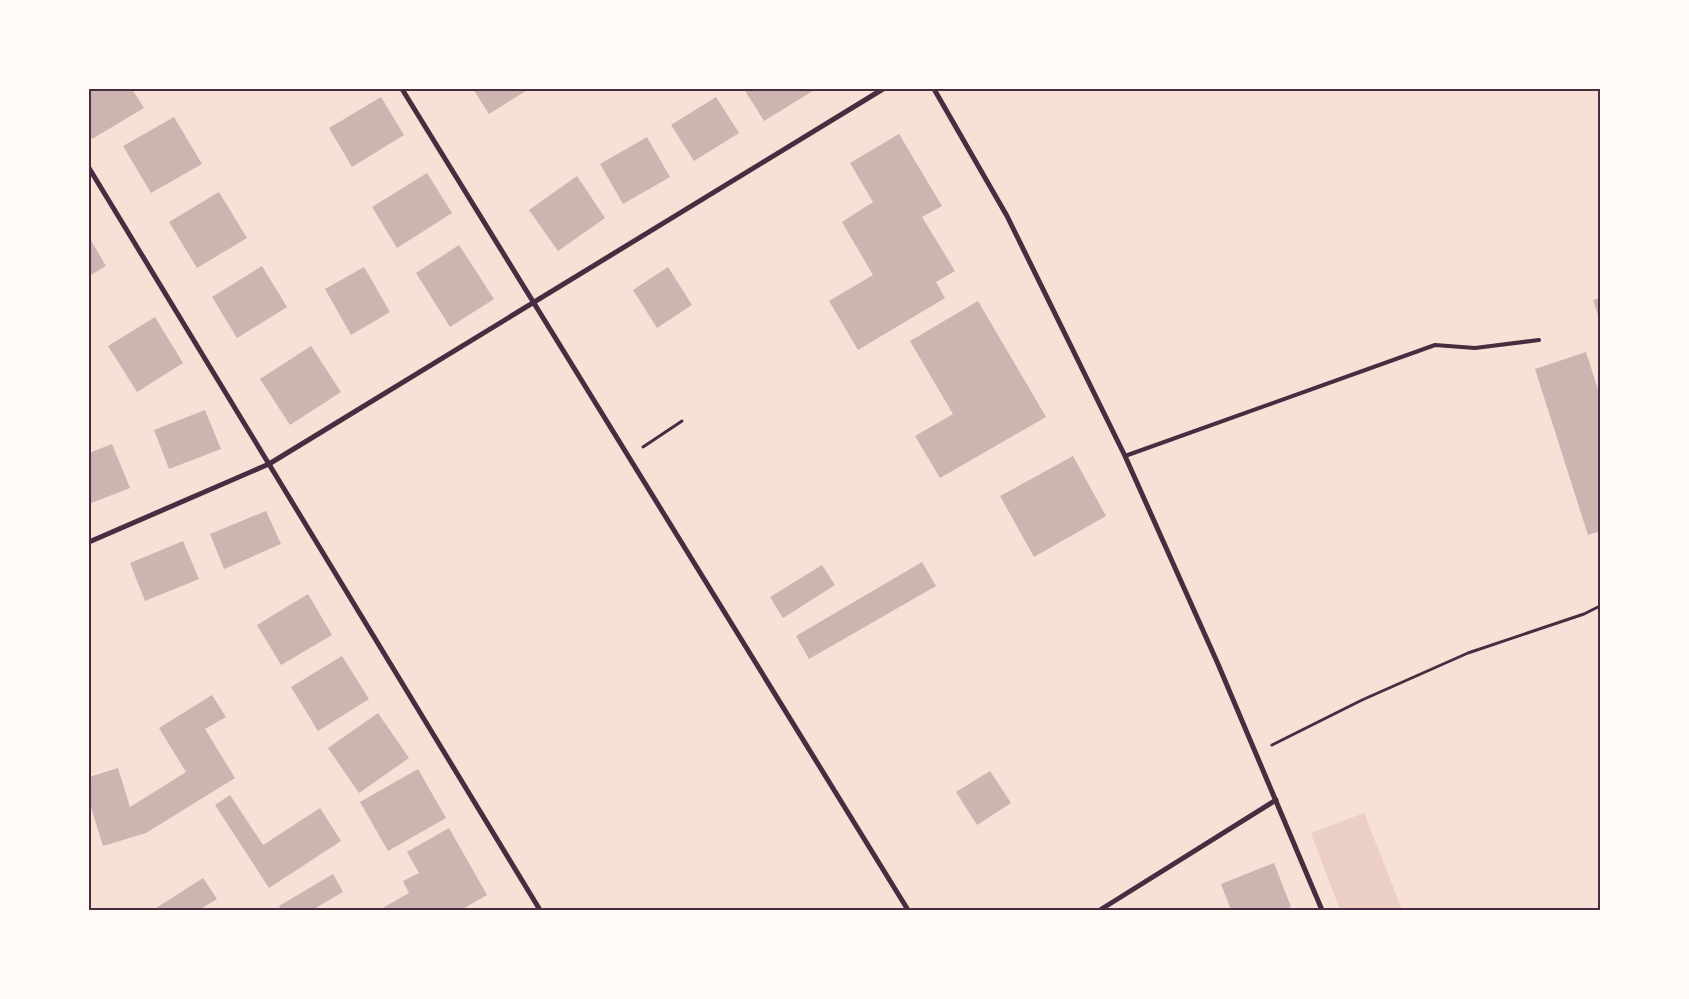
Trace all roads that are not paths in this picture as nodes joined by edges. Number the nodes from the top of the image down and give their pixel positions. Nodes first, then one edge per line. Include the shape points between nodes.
1 (402, 89) edge
2 (883, 89) edge
3 (934, 89) edge
4 (89, 168) edge
5 (533, 304) junction
6 (1539, 340) dead end
7 (1125, 456) junction
8 (269, 464) junction
9 (89, 542) edge
10 (1276, 800) junction
11 (540, 910) edge
12 (908, 910) edge
13 (1100, 910) edge
14 (1322, 910) edge

1 - 5 street
2 - 5 street
3 - 7 street via 1007,216
4 - 8 street
5 - 8 street
5 - 12 street
6 - 7 lane via 1475,348 1435,345
7 - 10 street
8 - 9 street
8 - 11 street
10 - 13 street
10 - 14 street

